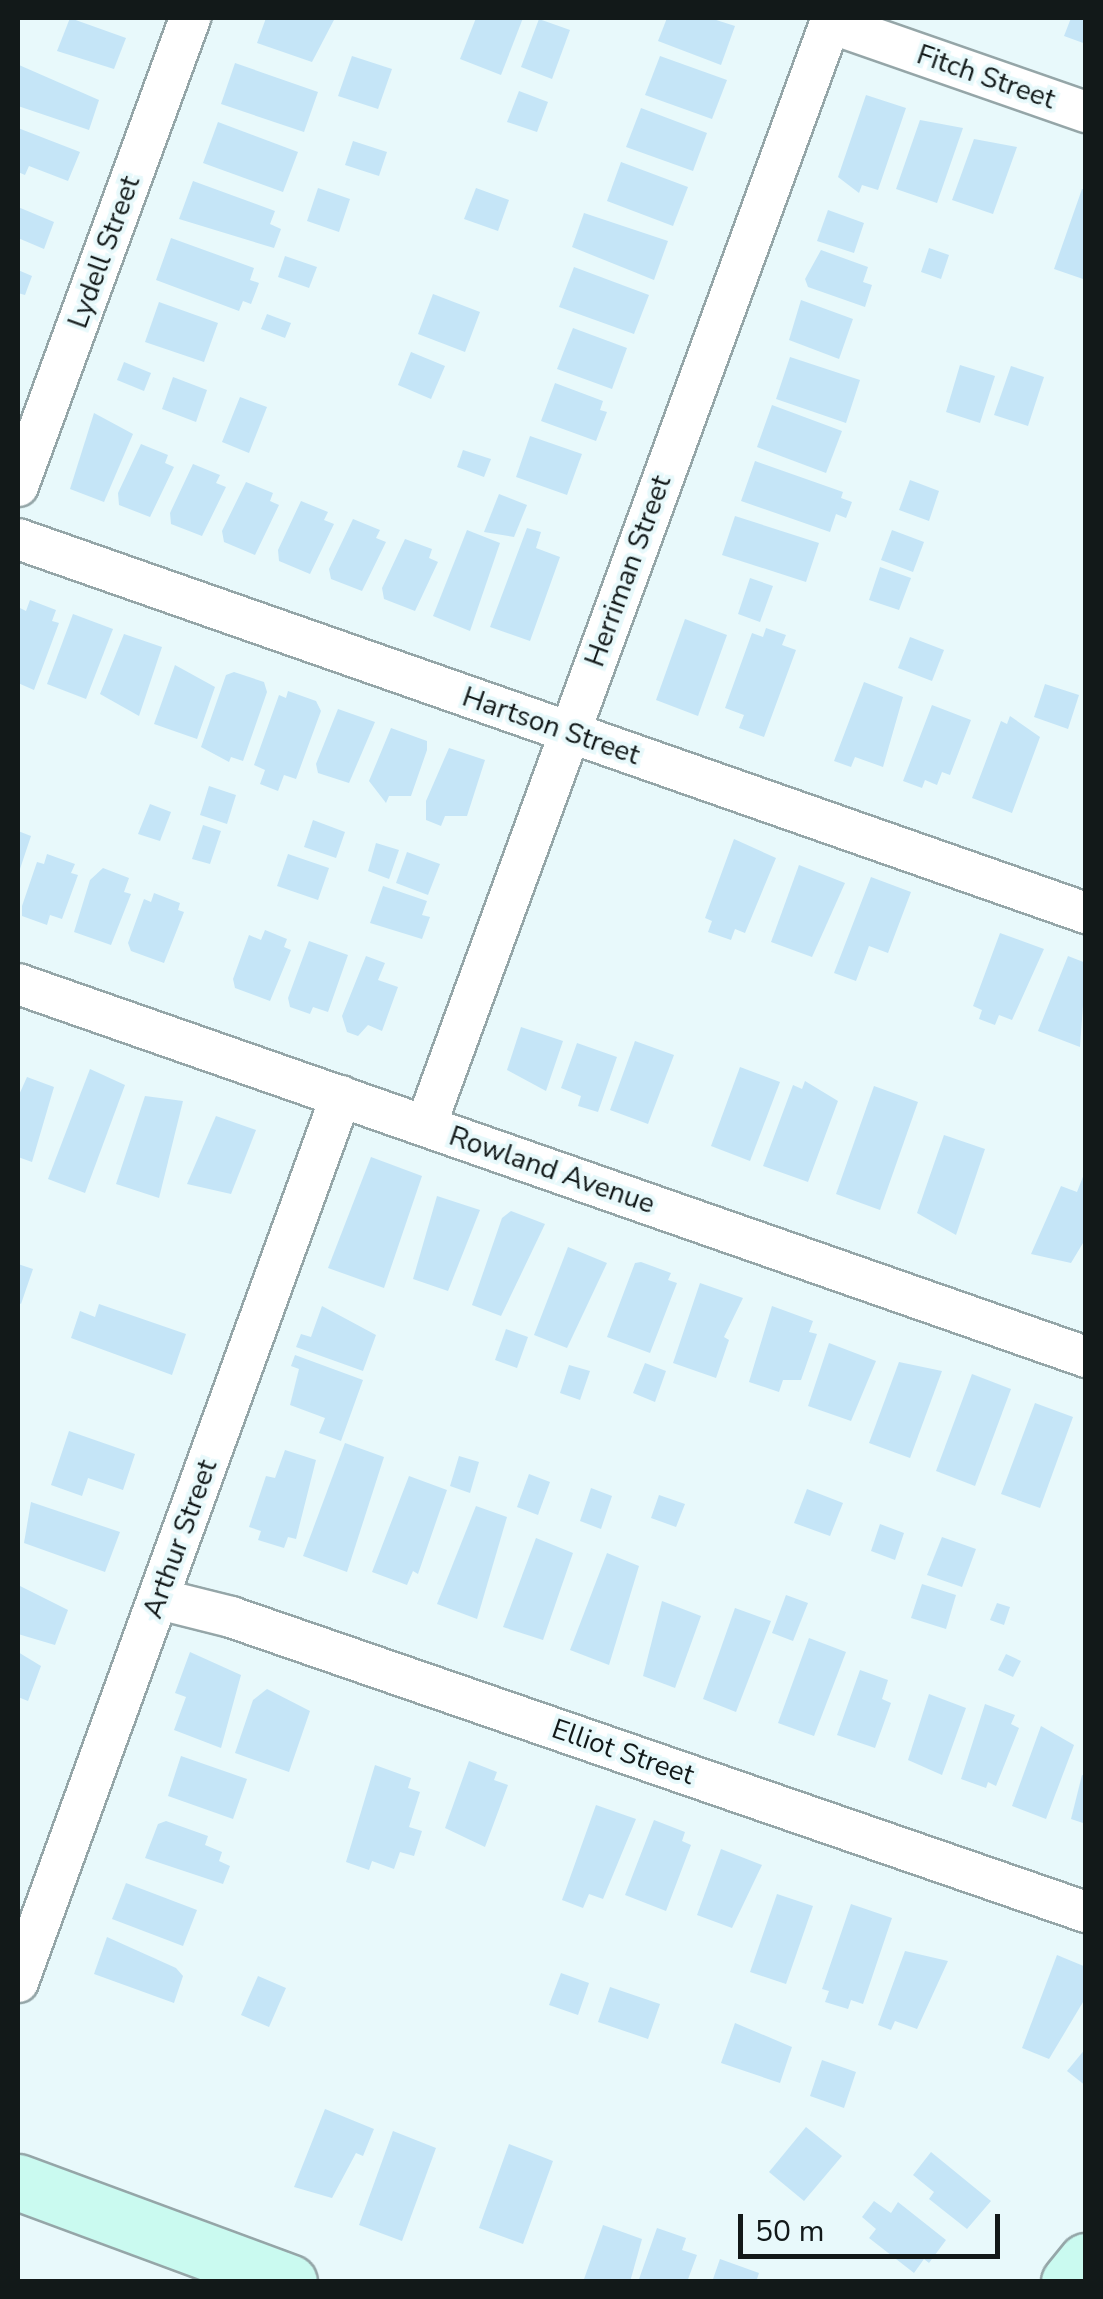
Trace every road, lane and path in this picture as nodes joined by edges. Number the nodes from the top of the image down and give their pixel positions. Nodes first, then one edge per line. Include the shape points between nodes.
1 (190, 18) edge
2 (831, 20) edge
3 (1086, 112) edge
4 (18, 486) edge
5 (18, 539) edge
6 (569, 733) junction
7 (1086, 913) edge
8 (18, 984) edge
9 (341, 1096) junction
10 (426, 1126) junction
11 (1086, 1357) edge
12 (159, 1599) junction
13 (1086, 1912) edge
14 (18, 1982) edge
15 (18, 2182) edge
16 (1086, 2262) edge
17 (289, 2282) edge
18 (1069, 2282) edge

1 - 4 street, Lydell Street
2 - 3 street, Fitch Street
2 - 6 street, Herriman Street
5 - 6 street, Hartson Street
6 - 7 street, Hartson Street
6 - 10 street, Herriman Street
8 - 9 street, Rowland Avenue
9 - 10 street, Rowland Avenue
9 - 12 street, Arthur Street
10 - 11 street, Rowland Avenue
12 - 13 street, Elliot Street via 268,1630
12 - 14 street, Arthur Street
15 - 17 main road
16 - 18 main road

